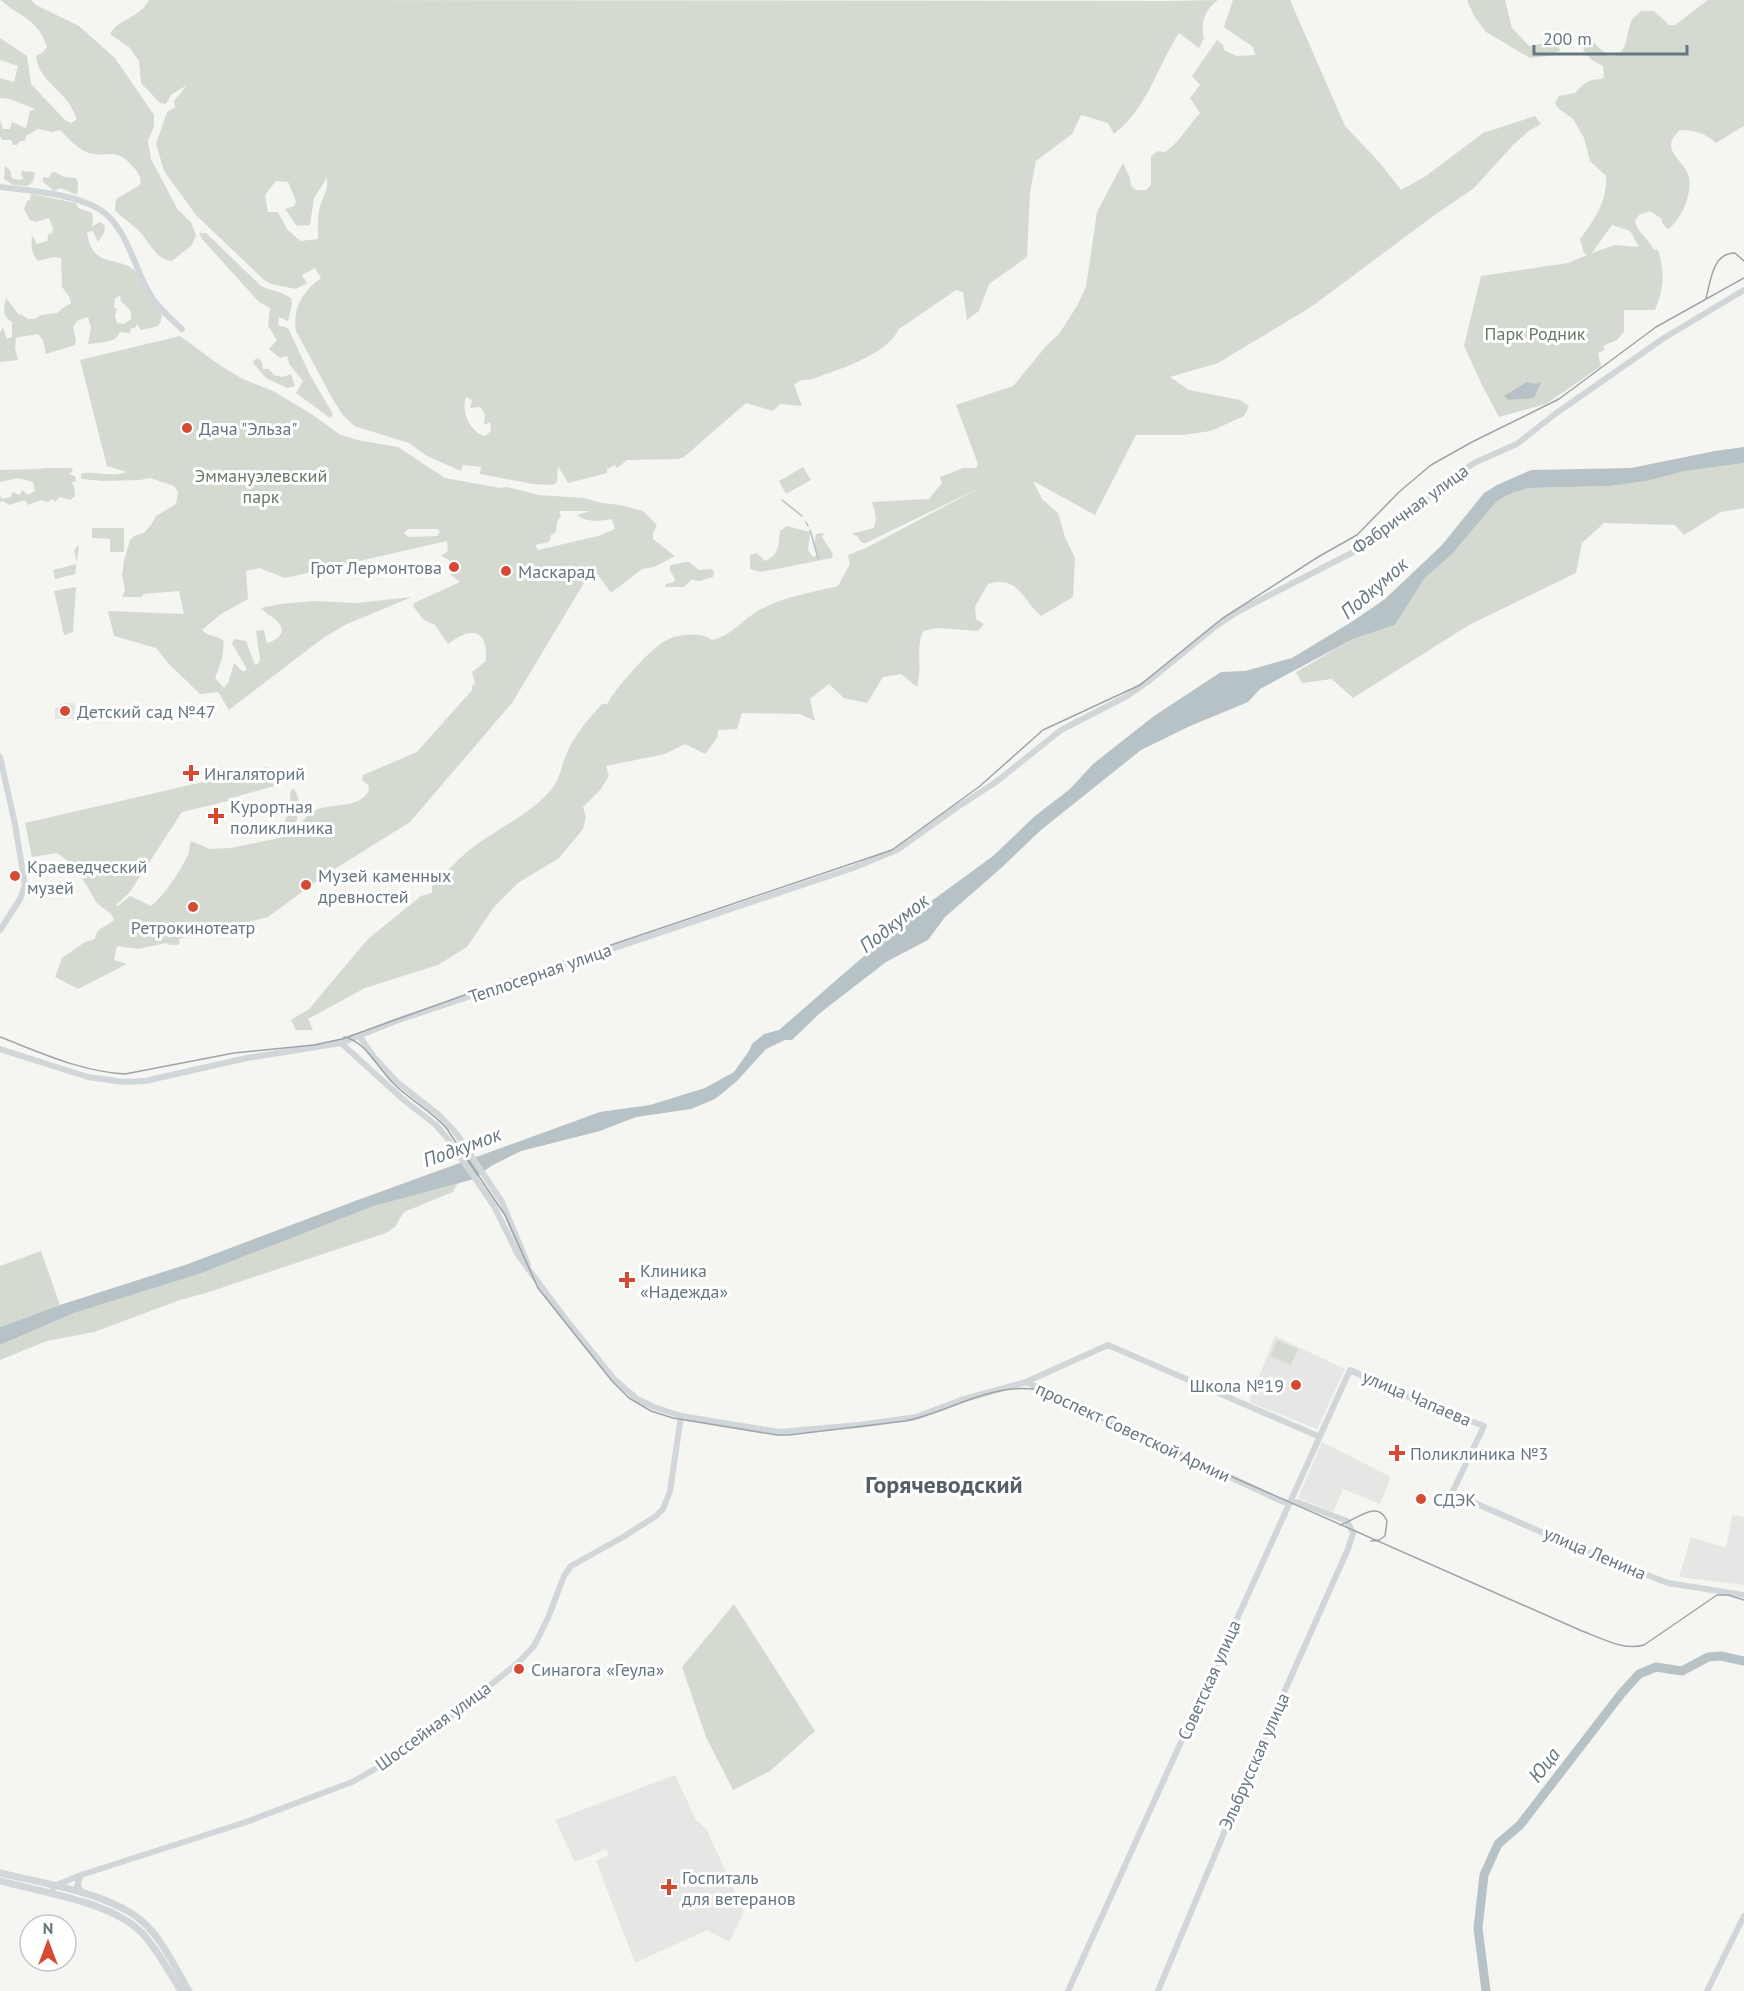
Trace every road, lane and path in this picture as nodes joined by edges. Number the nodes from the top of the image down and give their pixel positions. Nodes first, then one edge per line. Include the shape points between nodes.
1 (0, 187) edge
2 (1744, 290) edge
3 (182, 329) dead end
4 (1044, 742) joint
5 (0, 757) edge
6 (0, 930) edge
7 (360, 1037) junction
8 (341, 1043) junction
9 (0, 1049) edge
10 (534, 1276) junction
11 (1350, 1370) joint
12 (1026, 1382) junction
13 (681, 1416) junction
14 (1320, 1437) junction
15 (1452, 1493) joint
16 (1288, 1503) junction
17 (1353, 1533) joint
18 (1744, 1595) edge
19 (0, 1873) edge
20 (81, 1875) junction
21 (0, 1881) edge
22 (54, 1886) junction
23 (52, 1894) junction
24 (86, 1895) junction
25 (1744, 1916) edge
26 (181, 1991) edge
27 (189, 1991) edge
28 (1068, 1991) edge
29 (1158, 1991) edge
30 (1707, 1991) edge

1 - 3 main road via 51,194 97,208 122,237 153,298
2 - 4 main road, Фабричная улица via 1664,338 1517,444 1460,472 1367,545 1254,602 1127,696
4 - 7 main road, Теплосерная улица via 996,782 897,850
5 - 6 main road via 25,885
7 - 8 main road, Теплосерная улица
7 - 10 main road, проспект Советской Армии via 396,1081 456,1133 502,1202
8 - 9 main road, Теплосерная улица via 123,1083 88,1077
8 - 10 main road, проспект Советской Армии via 448,1139 494,1206 518,1255
10 - 13 main road, проспект Советской Армии via 626,1391
11 - 14 main road, Советская улица
11 - 15 main road, улица Чапаева via 1484,1426
12 - 13 main road, проспект Советской Армии via 916,1417 859,1425 779,1432
12 - 14 main road via 1108,1345
12 - 16 main road, проспект Советской Армии
13 - 20 main road, Шоссейная улица via 670,1491 663,1509 571,1566 534,1646 432,1731 352,1782 246,1822
14 - 16 main road, Советская улица
15 - 18 main road, улица Ленина via 1668,1583
16 - 17 main road, проспект Советской Армии via 1297,1502 1347,1521
16 - 28 main road, Советская улица
17 - 29 main road, Эльбрусская улица
19 - 22 main road
20 - 22 main road, Шоссейная улица
20 - 24 main road via 77,1886
21 - 23 main road
22 - 23 main road
22 - 24 main road
23 - 26 main road via 112,1912 134,1926 153,1946
24 - 27 main road via 116,1904 144,1923
25 - 30 main road

